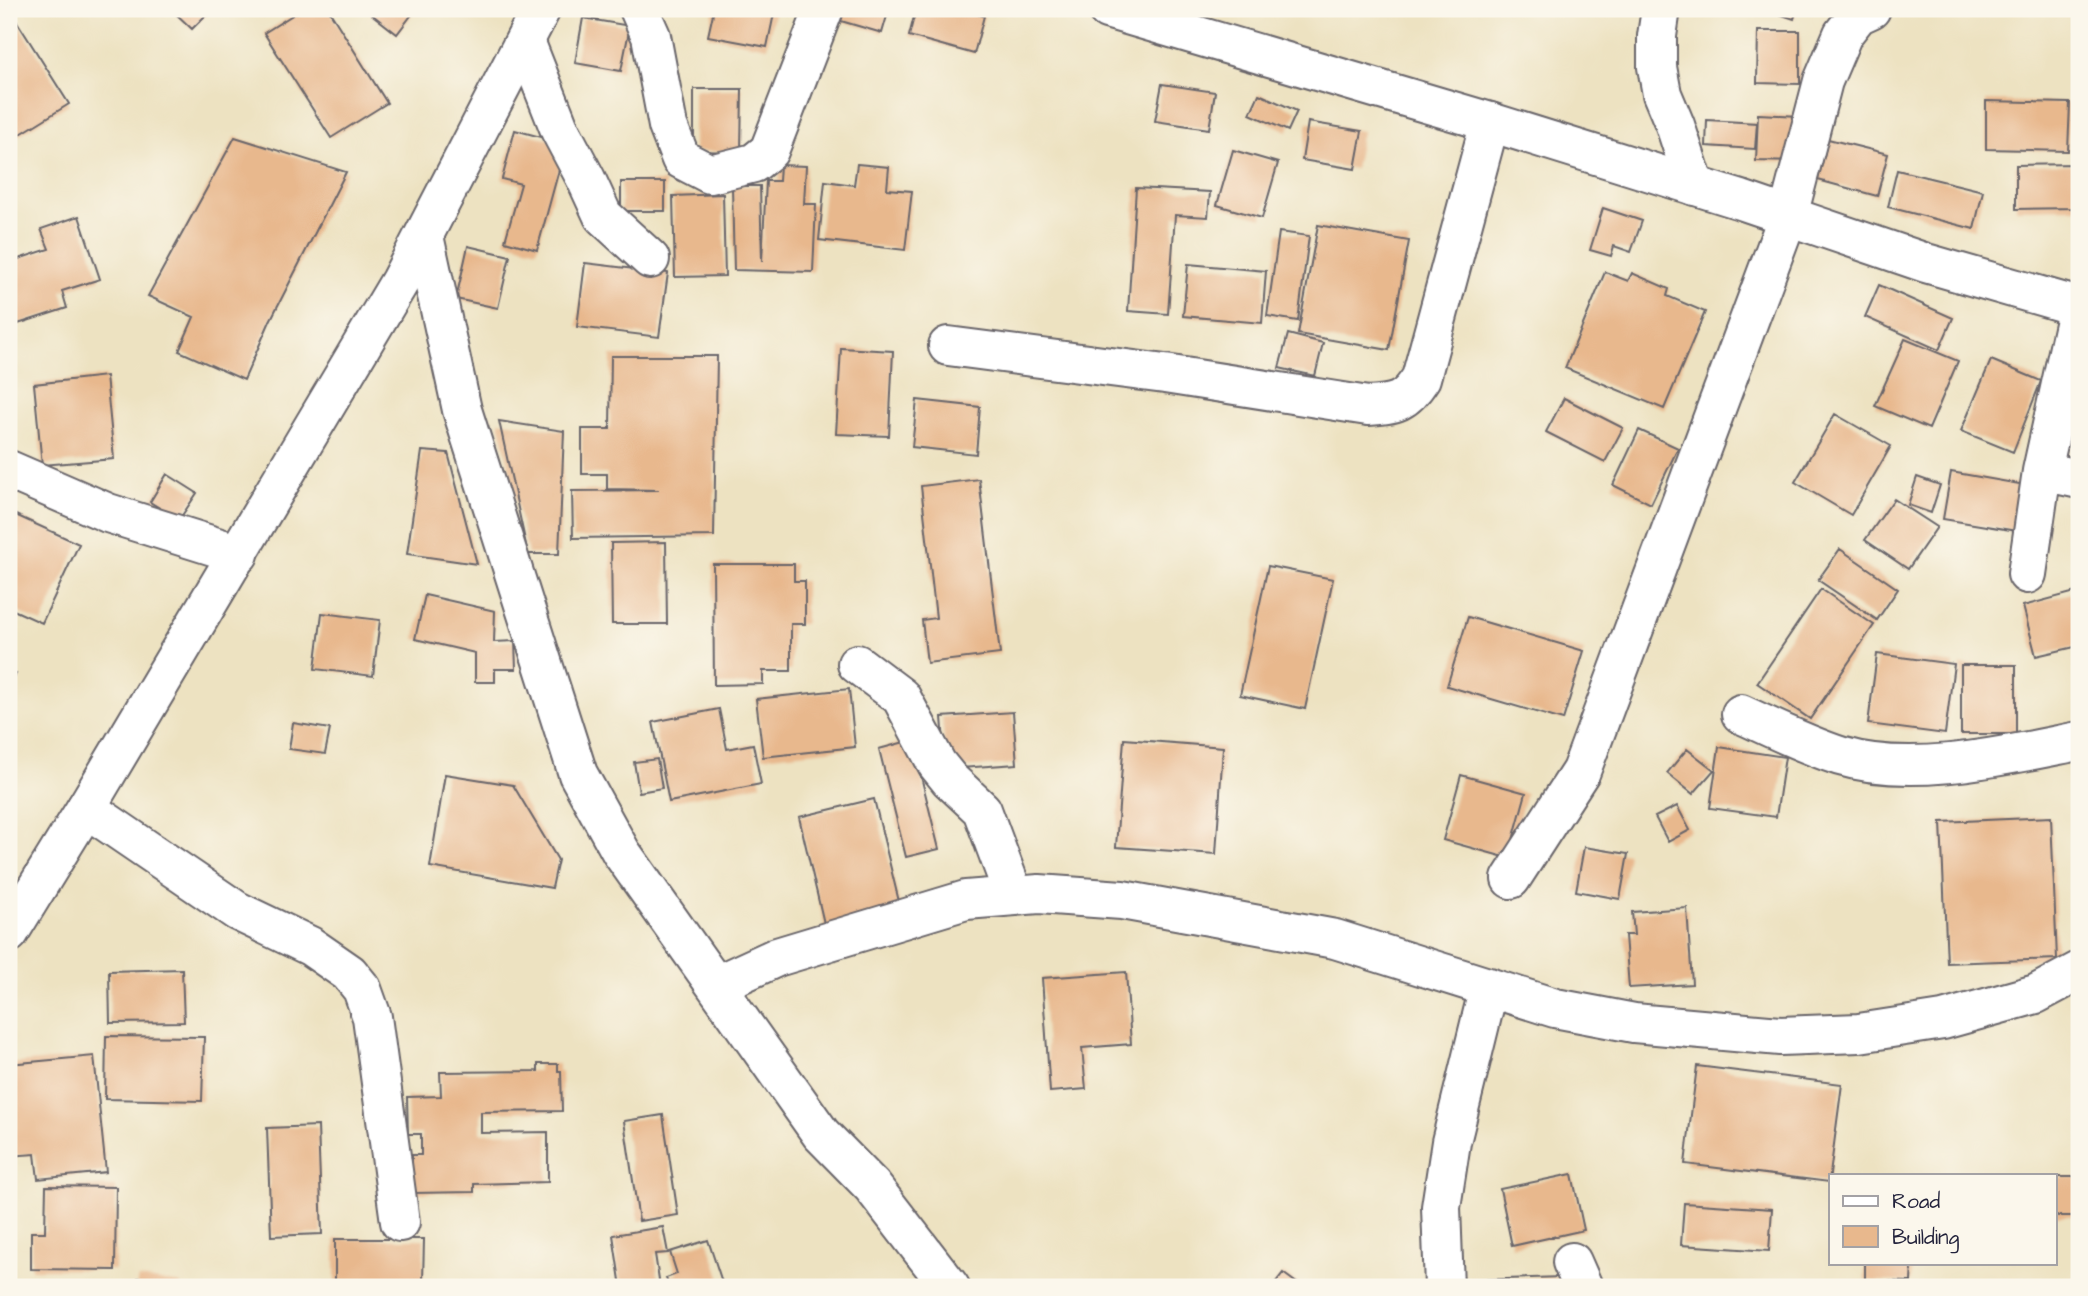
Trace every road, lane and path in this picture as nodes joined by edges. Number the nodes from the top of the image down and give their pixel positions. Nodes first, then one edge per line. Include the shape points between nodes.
1 (639, 9) edge
2 (824, 9) edge
3 (1107, 9) edge
4 (1661, 9) edge
5 (1871, 9) edge
6 (533, 25) edge
7 (1490, 122) junction
8 (1695, 186) junction
9 (1788, 216) junction
10 (424, 236) junction
11 (650, 258) dead end
12 (2078, 307) edge
13 (948, 346) dead end
14 (9, 470) edge
15 (2042, 471) junction
16 (2079, 479) edge
17 (239, 554) junction
18 (2027, 574) dead end
19 (856, 664) dead end
20 (1741, 714) dead end
21 (2079, 741) edge
22 (86, 808) junction
23 (1511, 879) dead end
24 (1014, 896) junction
25 (9, 933) edge
26 (2079, 971) edge
27 (716, 985) junction
28 (1489, 987) junction
29 (400, 1222) dead end
30 (950, 1287) edge
31 (1444, 1287) edge

1 - 2 street via 651,36 668,126 681,159 710,174 754,163 769,151
3 - 7 street
4 - 8 street via 1657,67 1662,94
5 - 9 street via 1858,15 1843,34 1822,81
6 - 10 street
6 - 11 street via 560,130 603,216
7 - 8 street
7 - 13 street via 1421,378 1396,404 1368,406
8 - 9 street
9 - 12 street via 1926,263
9 - 23 street via 1581,771
10 - 17 street
10 - 27 street via 462,410 578,774 621,852
12 - 15 street
14 - 17 street via 108,513
15 - 16 street
15 - 18 street
17 - 22 street
19 - 24 street via 901,697 937,764 982,810
20 - 21 street via 1843,757 1895,764 1971,762
22 - 25 street
22 - 29 street via 237,911 310,946 349,973 362,989 372,1017
24 - 27 street via 966,900 777,957
24 - 28 street via 1122,900 1335,939
26 - 28 street via 2036,994 1943,1020 1859,1033 1780,1036 1634,1023 1555,1008
27 - 30 street via 821,1134 872,1186
28 - 31 street via 1451,1142 1441,1207

